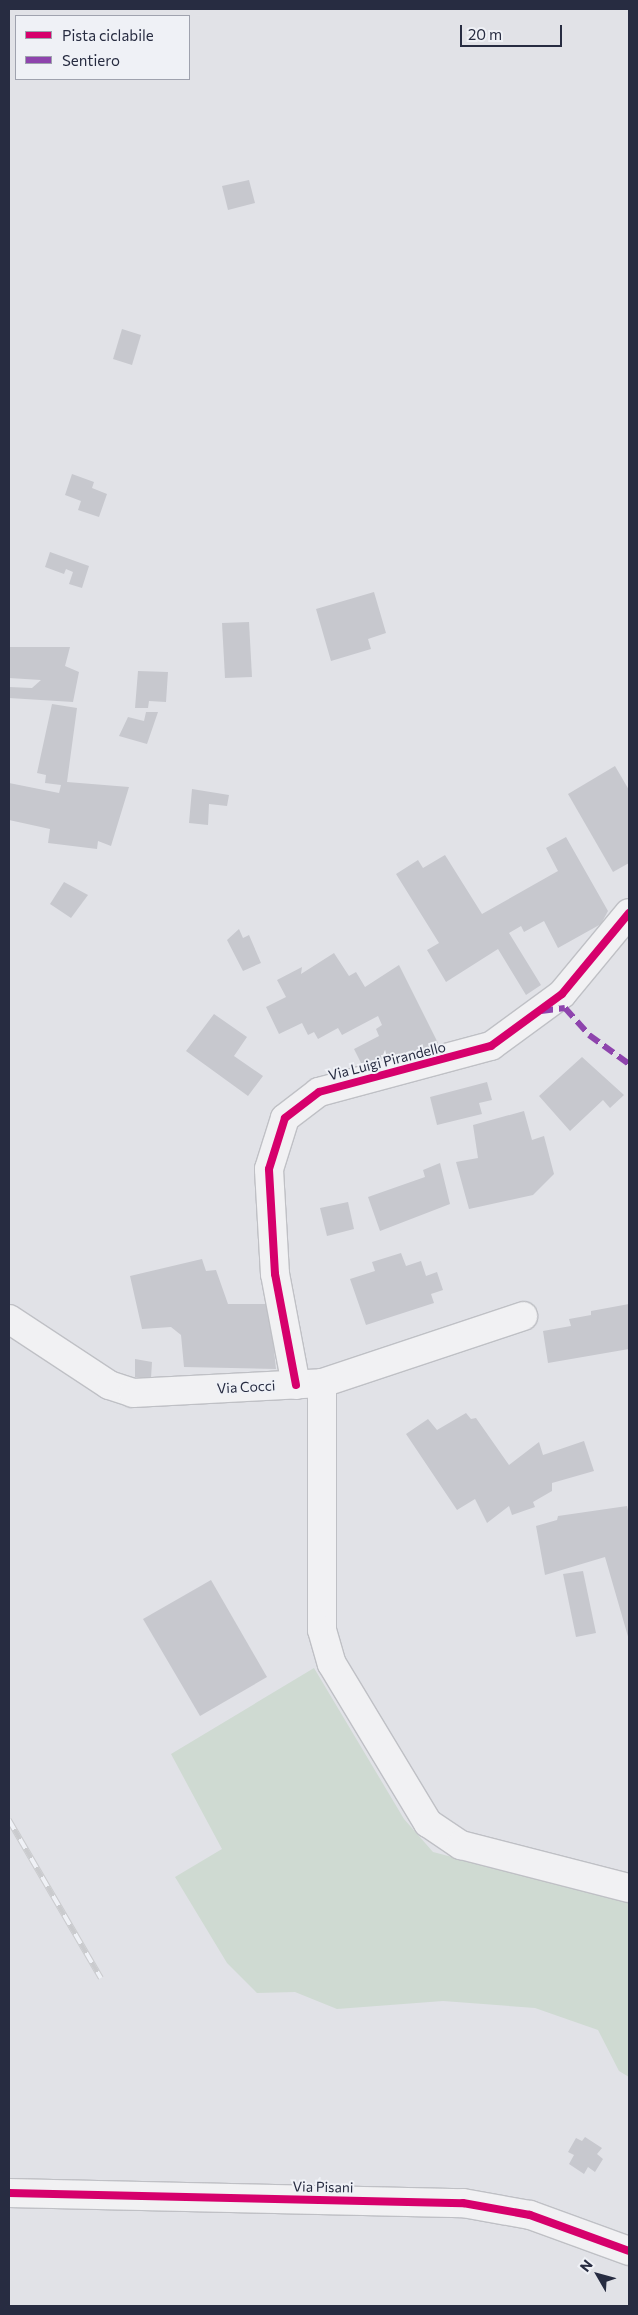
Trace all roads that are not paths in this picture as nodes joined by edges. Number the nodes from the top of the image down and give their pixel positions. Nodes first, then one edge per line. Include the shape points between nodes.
1 (629, 913) edge
2 (523, 1316) dead end
3 (9, 1319) edge
4 (309, 1384) junction
5 (629, 1888) edge
6 (9, 2193) edge
7 (629, 2251) edge

1 - 4 street, Via Luigi Pirandello via 562,994 491,1046 319,1092 285,1118 269,1169 275,1274
2 - 4 street, Via Cocci
3 - 4 street, Via Cocci via 109,1385 133,1393
4 - 5 street, Via Luigi Pirandello via 322,1630 332,1664 428,1823 461,1846
6 - 7 street, Via Pisani via 463,2203 530,2215

